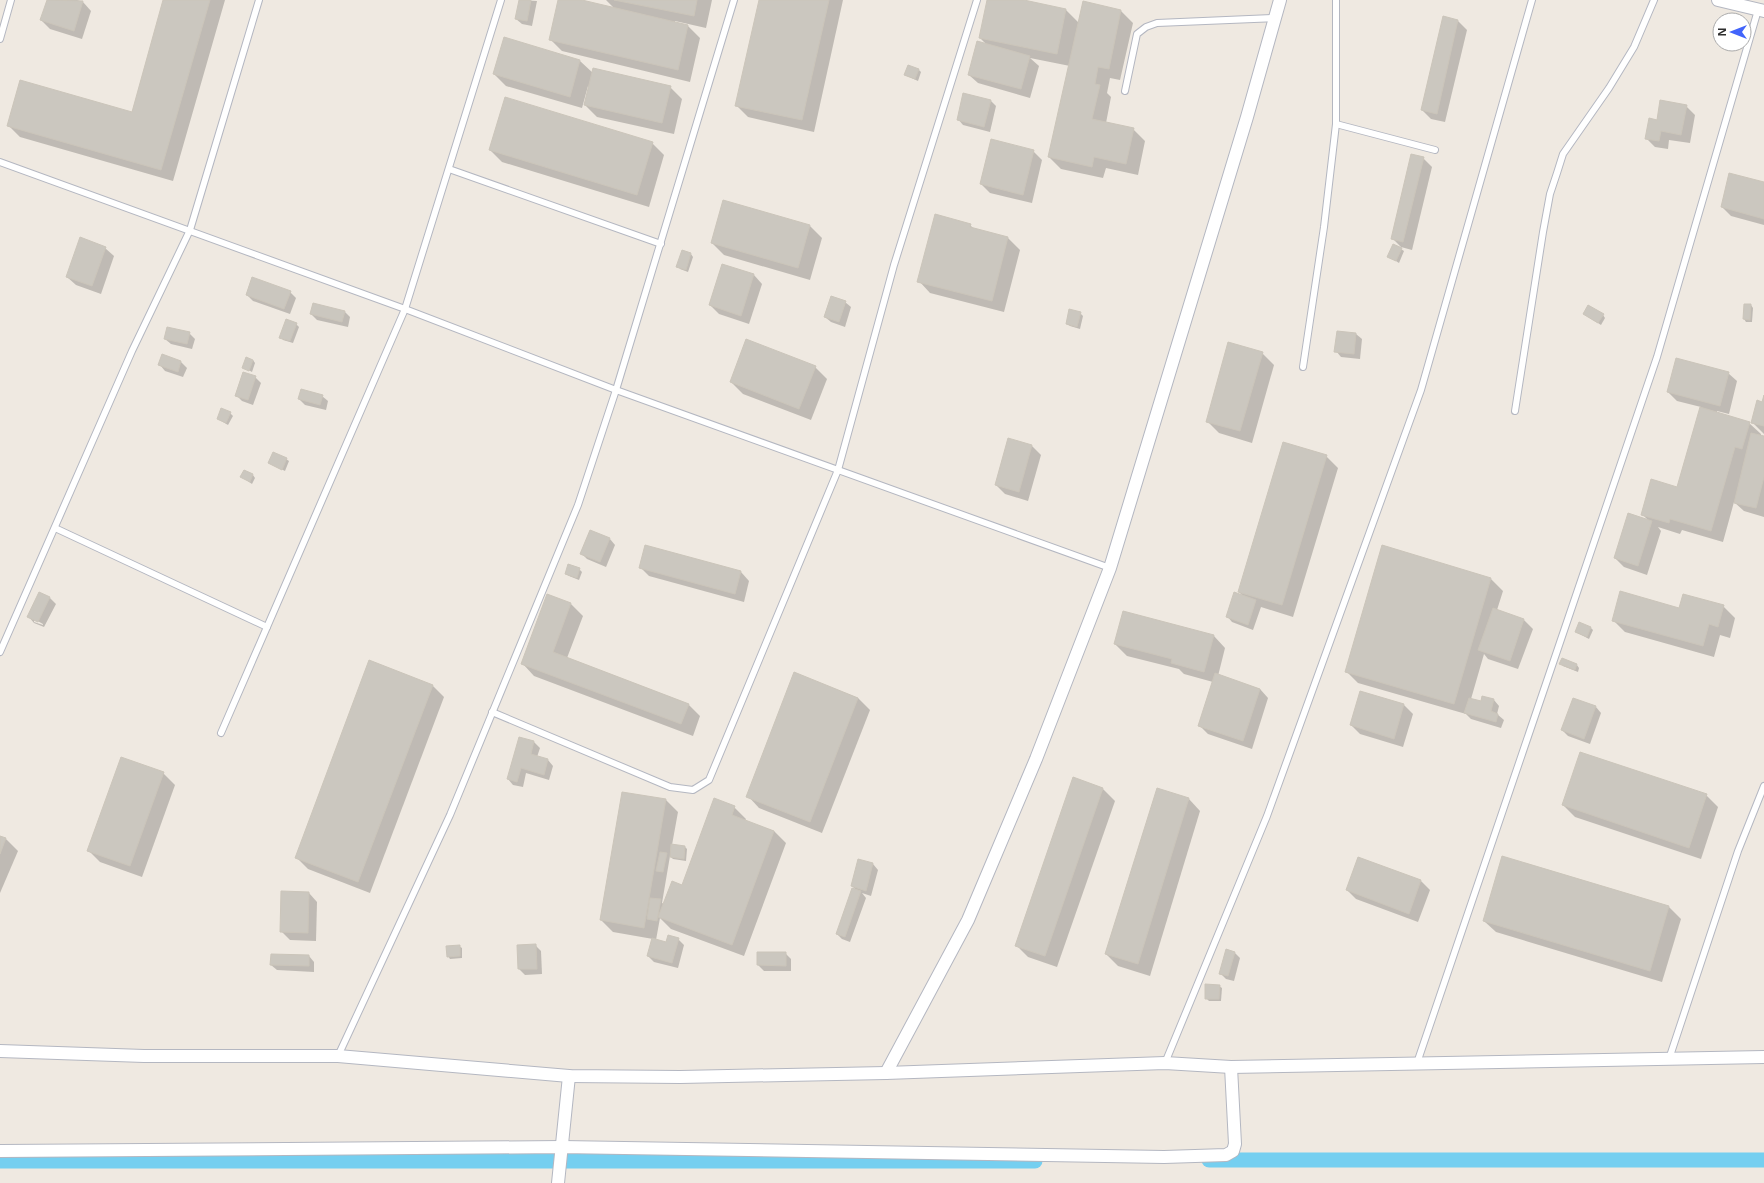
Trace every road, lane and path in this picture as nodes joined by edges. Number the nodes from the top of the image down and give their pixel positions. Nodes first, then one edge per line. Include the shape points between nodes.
1 (11, 0) edge
2 (260, 0) edge
3 (501, 0) edge
4 (734, 0) edge
5 (977, 0) edge
6 (1280, 0) edge
7 (1336, 0) edge
8 (1532, 0) edge
9 (1654, 0) edge
10 (1718, 0) edge
11 (1754, 7) edge
12 (1275, 18) junction
13 (0, 39) edge
14 (1125, 91) dead end
15 (1336, 124) junction
16 (1435, 150) dead end
17 (0, 162) edge
18 (449, 169) junction
19 (190, 230) junction
20 (661, 244) junction
21 (405, 309) junction
22 (1303, 367) dead end
23 (616, 390) junction
24 (1515, 412) dead end
25 (838, 470) junction
26 (55, 528) junction
27 (1110, 568) junction
28 (267, 627) junction
29 (0, 652) edge
30 (492, 712) junction
31 (221, 733) dead end
32 (1764, 786) edge
33 (0, 1051) edge
34 (338, 1056) junction
35 (1764, 1058) edge
36 (1670, 1059) junction
37 (1165, 1063) junction
38 (1417, 1064) junction
39 (1231, 1067) junction
40 (886, 1073) junction
41 (569, 1076) junction
42 (562, 1147) junction
43 (0, 1151) edge
44 (558, 1183) edge

1 - 13 lane
2 - 19 lane
3 - 18 lane
4 - 20 lane
5 - 25 lane via 894,265
6 - 12 street
7 - 15 lane
8 - 37 lane via 1421,390 1267,816
9 - 24 lane via 1634,47 1563,154 1556,173 1543,232
10 - 11 street
11 - 38 lane via 1656,357
12 - 14 lane via 1158,23 1146,26 1137,34
12 - 27 street
15 - 16 lane
15 - 22 lane
17 - 19 lane
18 - 20 lane
18 - 21 lane
19 - 21 lane
19 - 26 lane via 132,350
20 - 23 lane
21 - 23 lane
21 - 28 lane
23 - 25 lane
23 - 30 lane via 578,505
25 - 27 lane
25 - 30 lane via 709,780 693,790 670,787
26 - 28 lane
26 - 29 lane
27 - 40 street via 1036,759 968,920
28 - 31 lane
30 - 34 lane via 450,815
32 - 36 lane via 1738,851
33 - 34 street via 144,1056
34 - 41 street
35 - 36 street
36 - 38 street
37 - 39 street
37 - 40 street
38 - 39 street
39 - 42 street via 1235,1144 1233,1151 1226,1155
40 - 41 street via 680,1077
41 - 42 street
42 - 43 street
42 - 44 street

